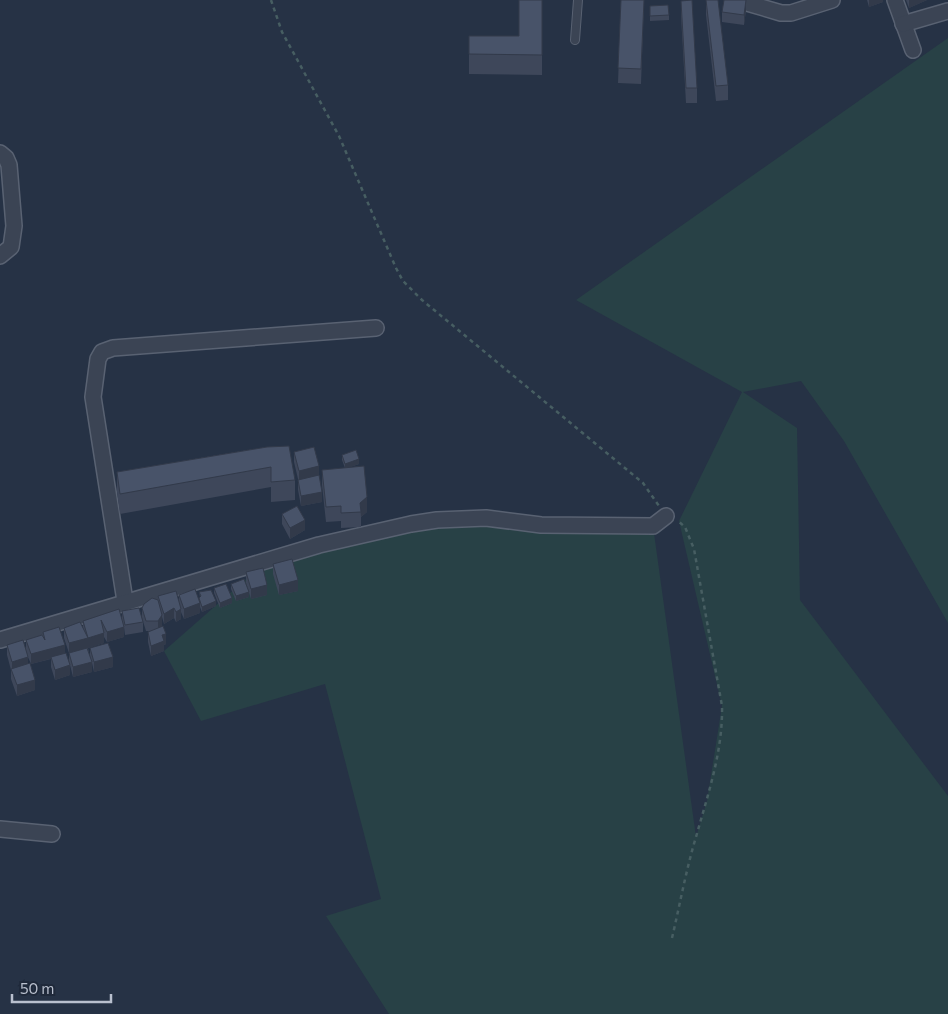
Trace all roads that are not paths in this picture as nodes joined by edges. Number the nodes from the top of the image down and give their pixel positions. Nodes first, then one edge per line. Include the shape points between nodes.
1 (578, 0) edge
2 (737, 0) edge
3 (832, 0) edge
4 (895, 0) edge
5 (948, 11) edge
6 (903, 24) junction
7 (575, 40) dead end
8 (913, 50) dead end
9 (0, 153) edge
10 (0, 256) edge
11 (376, 328) dead end
12 (666, 516) road end
13 (125, 602) junction
14 (0, 640) edge
15 (0, 829) edge
16 (52, 834) dead end

1 - 7 lane
2 - 3 street via 791,12
4 - 6 street
5 - 6 street
6 - 8 street
9 - 10 street via 9,165 14,226 11,247
11 - 13 street via 113,348 102,352 93,384 94,416
12 - 13 street via 653,526 541,525 486,518 436,520 319,545
13 - 14 street
15 - 16 street

